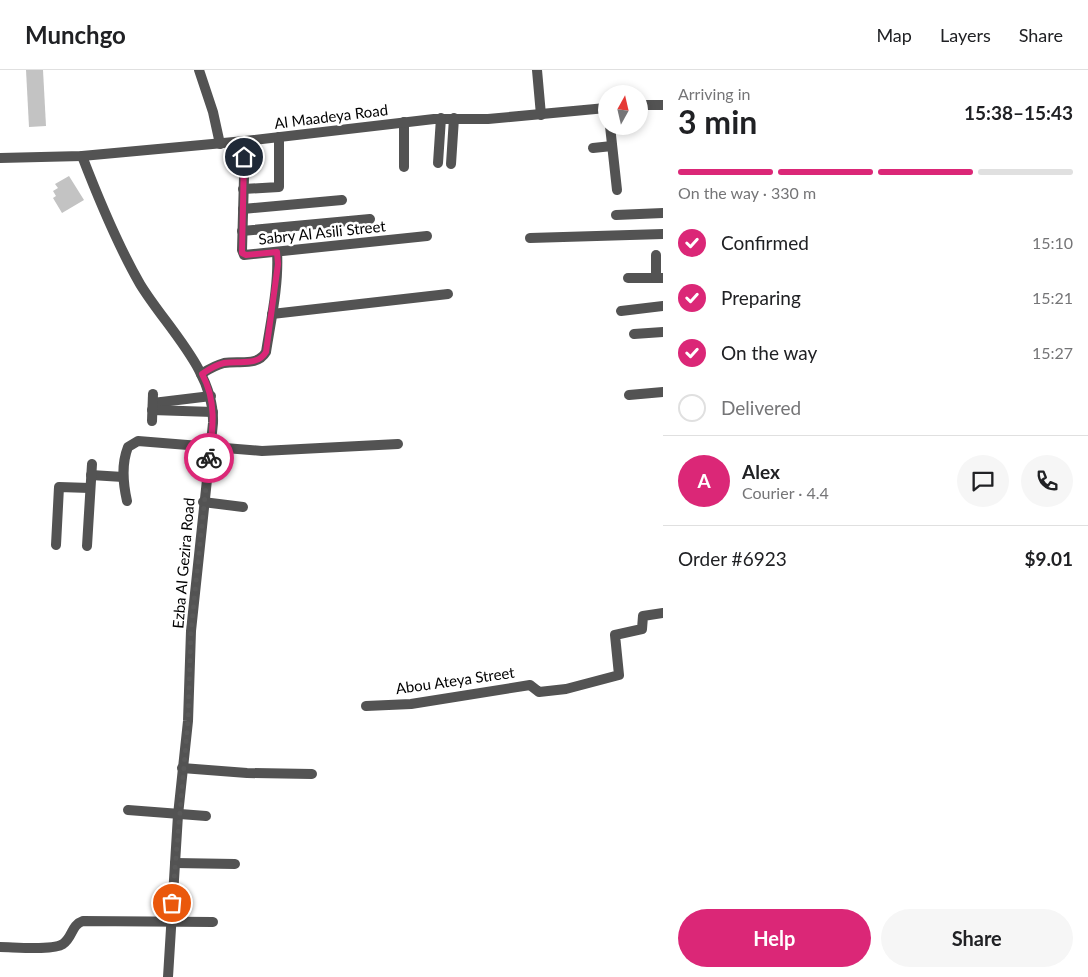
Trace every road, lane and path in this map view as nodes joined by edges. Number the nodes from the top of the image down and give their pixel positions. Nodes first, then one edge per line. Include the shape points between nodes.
1 (199, 70) edge
2 (537, 70) edge
3 (648, 105) edge
4 (663, 105) edge
5 (598, 109) edge
6 (541, 115) junction
7 (441, 118) junction
8 (454, 118) junction
9 (404, 122) junction
10 (611, 135) edge
11 (279, 137) junction
12 (245, 141) junction
13 (220, 144) junction
14 (612, 146) junction
15 (594, 148) dead end
16 (82, 156) junction
17 (0, 158) edge
18 (438, 163) dead end
19 (451, 164) dead end
20 (404, 167) dead end
21 (244, 189) junction
22 (617, 190) dead end
23 (342, 200) dead end
24 (243, 209) junction
25 (663, 213) edge
26 (616, 215) dead end
27 (370, 219) dead end
28 (242, 231) junction
29 (663, 234) edge
30 (428, 236) dead end
31 (530, 238) dead end
32 (277, 252) junction
33 (656, 255) dead end
34 (628, 278) dead end
35 (659, 278) edge
36 (448, 294) dead end
37 (663, 306) edge
38 (621, 311) dead end
39 (272, 314) junction
40 (663, 332) edge
41 (634, 334) dead end
42 (202, 374) junction
43 (663, 392) edge
44 (629, 395) dead end
45 (211, 396) junction
46 (213, 412) junction
47 (398, 444) dead end
48 (210, 447) junction
49 (92, 464) dead end
50 (91, 475) junction
51 (123, 477) junction
52 (90, 488) junction
53 (127, 501) dead end
54 (203, 502) junction
55 (243, 507) dead end
56 (56, 545) dead end
57 (87, 546) dead end
58 (663, 613) edge
59 (366, 706) dead end
60 (182, 768) junction
61 (312, 774) dead end
62 (128, 810) dead end
63 (178, 814) junction
64 (206, 816) dead end
65 (175, 863) junction
66 (235, 864) dead end
67 (170, 922) junction
68 (213, 922) dead end
69 (0, 947) edge
70 (168, 977) edge

1 - 13 street
2 - 6 street
3 - 4 street
5 - 6 street, Al Maadeya Road
6 - 8 street, Al Maadeya Road via 476,120
7 - 8 street, Al Maadeya Road
7 - 9 street, Al Maadeya Road
7 - 18 street
8 - 19 street
9 - 11 street, Al Maadeya Road
9 - 20 street
10 - 14 street
11 - 12 street, Al Maadeya Road
11 - 21 street via 279,187
12 - 13 street, Al Maadeya Road
12 - 21 street, Sabry Al Asili Street
13 - 16 street, Al Maadeya Road
14 - 15 street
14 - 22 street
16 - 17 street, Al Maadeya Road
16 - 42 street, Ezba Al Gezira Road via 140,283
21 - 24 street, Sabry Al Asili Street
23 - 24 street
24 - 28 street, Sabry Al Asili Street
25 - 26 street
27 - 28 street
28 - 32 street, Sabry Al Asili Street via 244,255
29 - 31 street
30 - 32 street, Sabry Al Asili Street
32 - 39 street
33 - 35 street
34 - 35 street
36 - 39 street
37 - 38 street
39 - 42 street via 263,357 253,362 223,364
40 - 41 street
42 - 45 street, Ezba Al Gezira Road
43 - 44 street
45 - 46 street, Ezba Al Gezira Road
45 - 46 street via 152,407
46 - 48 street, Ezba Al Gezira Road
47 - 48 street via 272,451
48 - 51 street via 138,441 128,447
48 - 54 street, Ezba Al Gezira Road
49 - 50 street
50 - 51 street
50 - 52 street
51 - 53 street
52 - 56 street via 60,487
52 - 57 street
54 - 55 street
54 - 60 street, Ezba Al Gezira Road
58 - 59 street, Abou Ateya Street via 643,616 643,628 615,635 619,675 557,690 539,692 530,685 411,704
60 - 61 street via 247,774
60 - 63 street, Ezba Al Gezira Road
62 - 63 street
63 - 64 street
63 - 65 street, Ezba Al Gezira Road
65 - 66 street
65 - 67 street, Ezba Al Gezira Road
67 - 68 street
67 - 69 street via 83,921 77,923 68,939 58,946
67 - 70 street, Ezba Al Gezira Road

